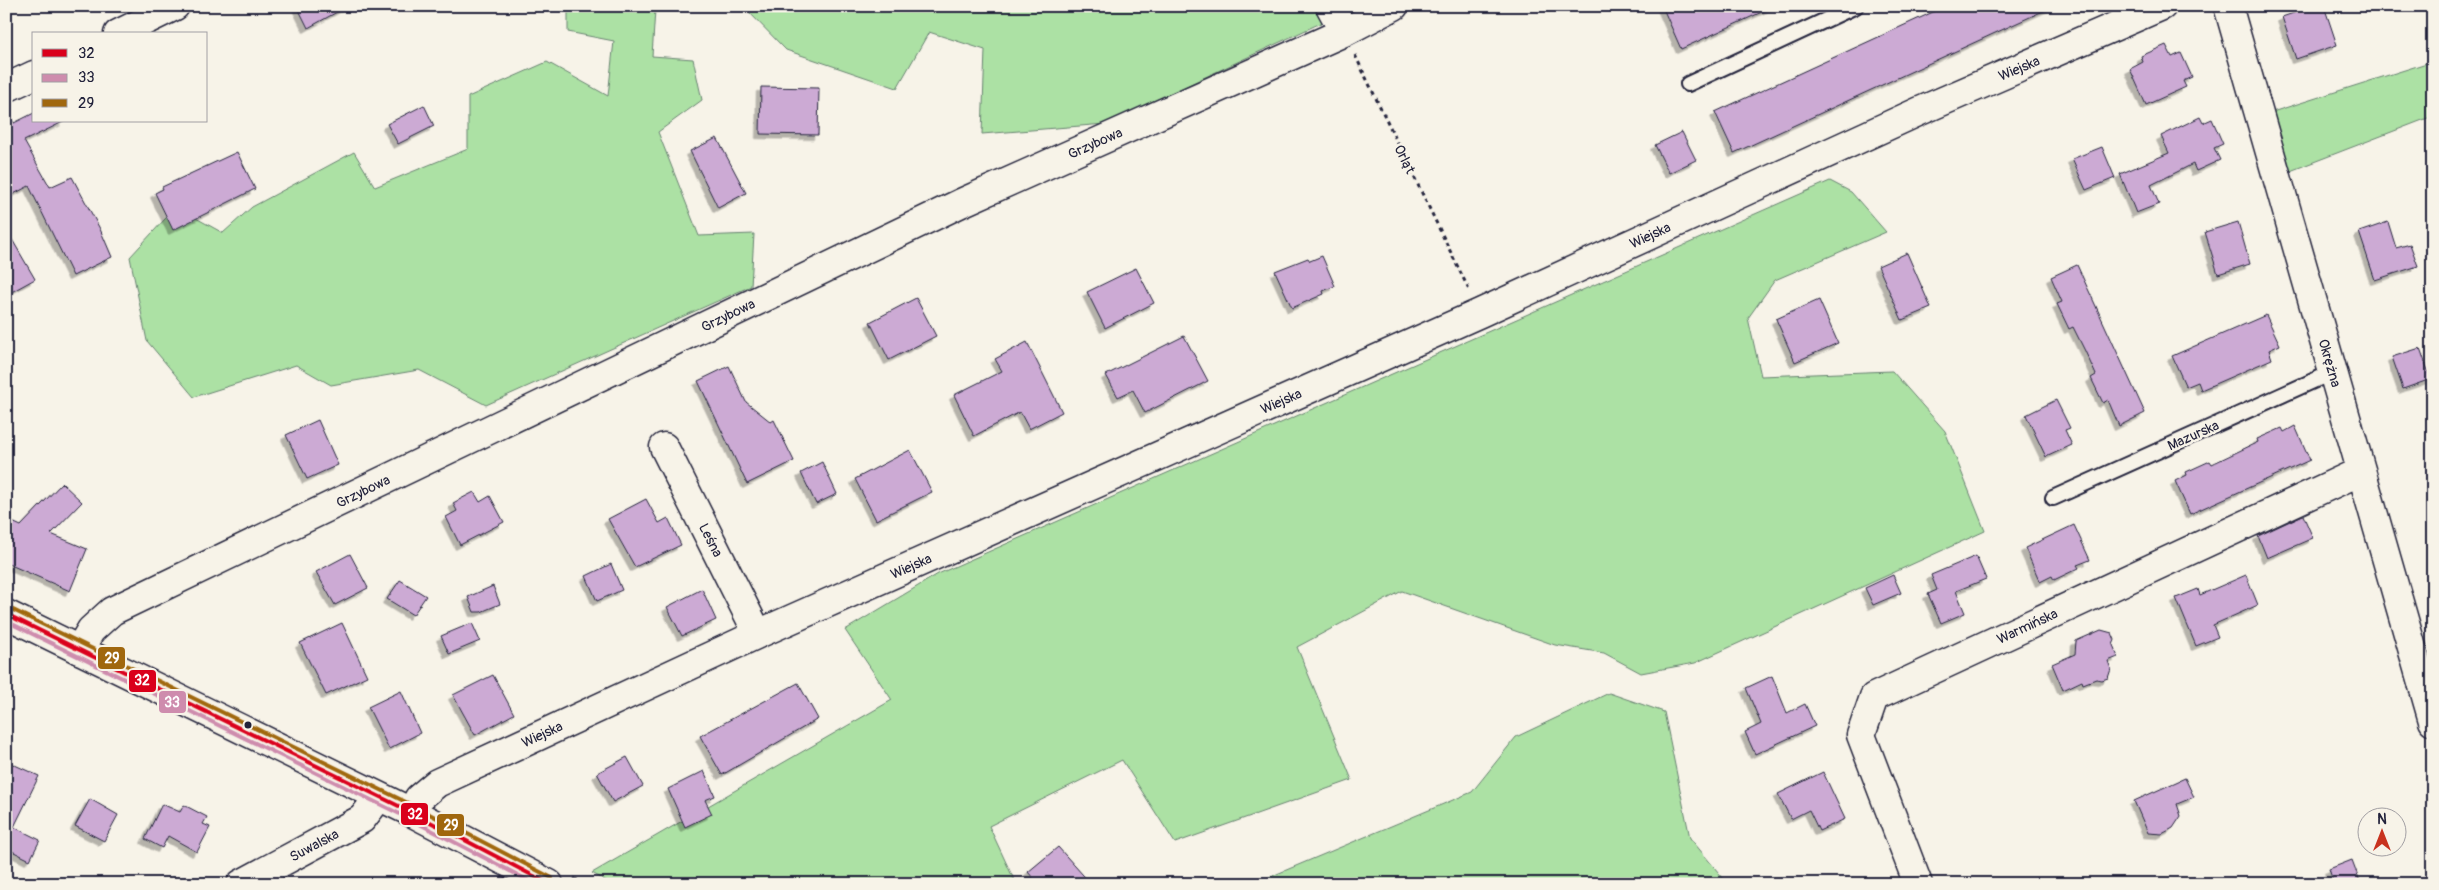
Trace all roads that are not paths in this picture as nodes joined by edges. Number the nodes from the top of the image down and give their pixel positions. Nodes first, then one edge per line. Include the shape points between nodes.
1 (175, 6) edge
2 (1330, 6) edge
3 (1394, 6) edge
4 (1856, 6) edge
5 (2162, 6) edge
6 (2228, 6) edge
7 (122, 32) edge
8 (1344, 32) junction
9 (32, 76) edge
10 (1688, 84) dead end
11 (6, 88) edge
12 (2333, 372) junction
13 (664, 447) dead end
14 (2362, 471) junction
15 (2053, 498) dead end
16 (6, 614) edge
17 (758, 634) junction
18 (79, 650) junction
19 (2433, 721) edge
20 (379, 797) junction
21 (411, 812) junction
22 (241, 884) edge
23 (549, 884) edge
24 (1918, 884) edge

1 - 7 street
2 - 8 street
3 - 8 street, Grzybowa
4 - 10 lane
5 - 17 street, Wiejska via 1920,111 1480,313
6 - 12 street, Okrężna
8 - 18 street, Grzybowa via 961,203 112,611 91,630
9 - 11 street
12 - 14 street, Okrężna
12 - 15 lane, Mazurska
13 - 17 street, Leśna
14 - 19 street, Okrężna
14 - 24 street, Warmińska via 1874,697 1861,735
16 - 18 street
17 - 21 street, Wiejska via 438,783 419,798
18 - 20 street
20 - 21 street
20 - 22 street, Suwalska via 362,819
21 - 23 street

